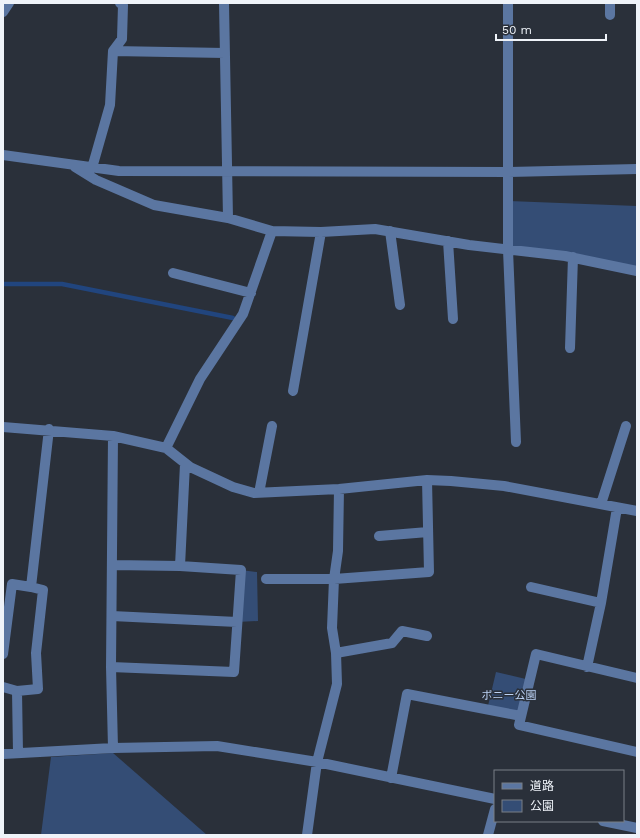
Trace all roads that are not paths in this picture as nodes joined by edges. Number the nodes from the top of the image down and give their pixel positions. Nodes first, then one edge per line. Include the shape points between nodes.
1 (9, 3) edge
2 (224, 3) edge
3 (508, 3) edge
4 (610, 3) edge
5 (122, 4) edge
6 (3, 12) edge
7 (610, 15) dead end
8 (113, 50) junction
9 (225, 53) junction
10 (3, 156) edge
11 (73, 165) junction
12 (92, 168) junction
13 (637, 170) edge
14 (227, 171) junction
15 (509, 172) junction
16 (228, 218) junction
17 (272, 231) junction
18 (390, 231) junction
19 (321, 232) junction
20 (448, 241) junction
21 (508, 250) junction
22 (573, 257) junction
23 (637, 271) edge
24 (173, 273) dead end
25 (250, 293) junction
26 (400, 305) dead end
27 (453, 319) dead end
28 (570, 348) dead end
29 (293, 391) dead end
30 (272, 426) dead end
31 (626, 426) dead end
32 (3, 427) edge
33 (49, 429) junction
34 (113, 436) junction
35 (516, 442) dead end
36 (166, 448) junction
37 (185, 464) junction
38 (427, 480) junction
39 (340, 489) junction
40 (259, 493) junction
41 (601, 504) junction
42 (617, 508) junction
43 (637, 511) edge
44 (428, 532) junction
45 (379, 536) dead end
46 (113, 565) junction
47 (180, 566) junction
48 (266, 579) dead end
49 (334, 579) junction
50 (31, 587) junction
51 (532, 587) dead end
52 (601, 603) junction
53 (112, 616) junction
54 (237, 622) junction
55 (427, 636) dead end
56 (336, 653) junction
57 (3, 654) edge
58 (111, 667) junction
59 (587, 667) junction
60 (637, 678) edge
61 (3, 687) edge
62 (17, 691) junction
63 (521, 716) junction
64 (113, 748) junction
65 (637, 752) edge
66 (18, 753) junction
67 (3, 754) edge
68 (317, 762) junction
69 (390, 778) junction
70 (494, 799) edge
71 (494, 813) edge
72 (608, 822) edge
73 (637, 828) edge
74 (307, 835) edge
75 (488, 835) edge

1 - 6 street
2 - 9 street
3 - 15 street
4 - 7 street
5 - 8 street via 122,38
8 - 9 street
8 - 12 street via 110,105
9 - 14 street
10 - 11 street
11 - 12 street
11 - 16 street via 96,180 154,205
12 - 14 street via 119,171
13 - 15 street
14 - 15 street
14 - 16 street
15 - 21 street
16 - 17 street
17 - 19 street
17 - 25 street
18 - 19 street via 375,229
18 - 20 street
18 - 26 street
19 - 29 street
20 - 21 street
20 - 27 street
21 - 22 street
21 - 35 street
22 - 23 street
22 - 28 street
24 - 25 street
25 - 36 street via 242,314 200,379
30 - 40 street
31 - 41 street
32 - 33 street
33 - 34 street
33 - 50 street
34 - 36 street
34 - 46 street
36 - 37 street
37 - 40 street via 233,487
37 - 47 street
38 - 39 street
38 - 41 street via 504,486
38 - 44 street
39 - 40 street
39 - 49 street via 338,551
41 - 42 street
42 - 43 street
42 - 52 street
44 - 45 street
44 - 49 street via 428,572
46 - 47 street
46 - 53 street
47 - 54 street via 240,570
48 - 49 street
49 - 56 street via 332,628
50 - 57 street via 12,584
50 - 62 street via 43,590 36,653 38,689
51 - 52 street
52 - 59 street
53 - 54 street
53 - 58 street
54 - 58 street via 234,672
55 - 56 street via 402,631 392,643
56 - 68 street via 337,684
58 - 64 street
59 - 60 street
59 - 63 street via 536,654
61 - 62 street
62 - 66 street
63 - 65 street via 519,725
63 - 69 street via 407,694
64 - 66 street
64 - 68 street via 217,746
66 - 67 street
68 - 69 street
68 - 74 street
69 - 70 street
71 - 75 street
72 - 73 street

